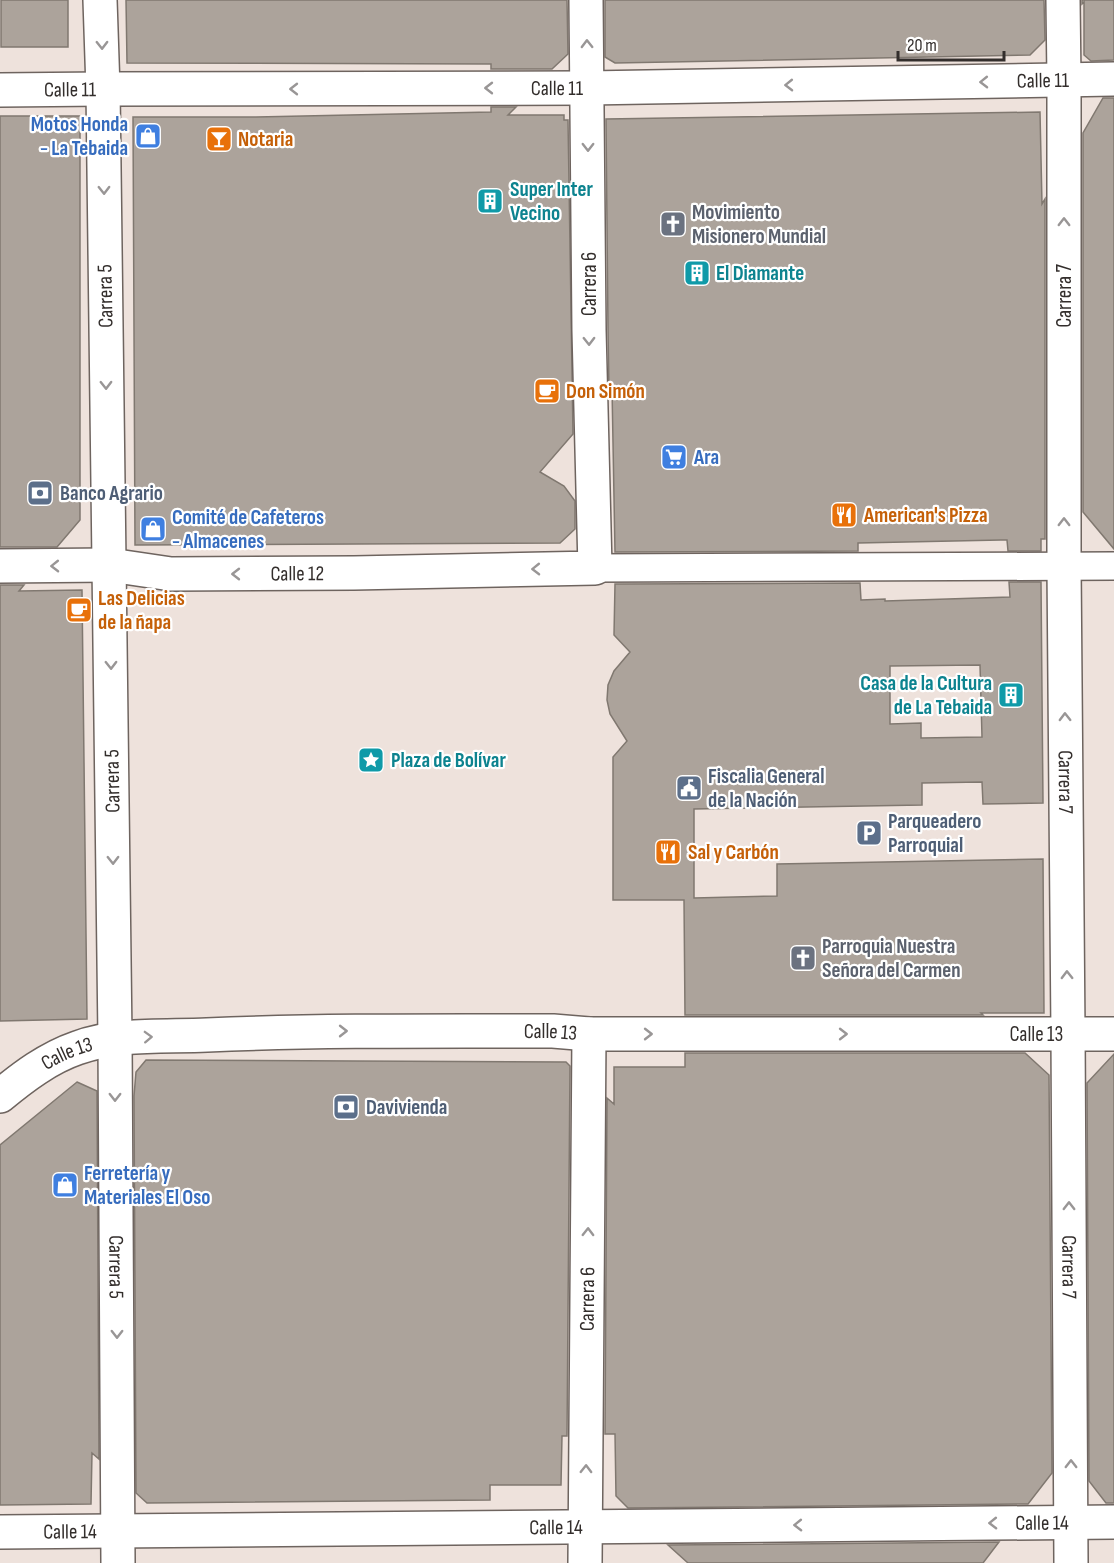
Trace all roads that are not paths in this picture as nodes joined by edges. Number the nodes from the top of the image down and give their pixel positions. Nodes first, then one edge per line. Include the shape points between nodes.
1 (100, 0) edge
2 (586, 0) edge
3 (1063, 0) edge
4 (1064, 80) junction
5 (1114, 80) edge
6 (588, 88) junction
7 (103, 89) junction
8 (0, 90) edge
9 (110, 565) junction
10 (0, 566) edge
11 (1064, 566) junction
12 (1114, 566) edge
13 (595, 568) junction
14 (1068, 1033) junction
15 (589, 1034) junction
16 (1114, 1034) edge
17 (115, 1039) junction
18 (0, 1096) edge
19 (1071, 1522) junction
20 (1114, 1522) edge
21 (586, 1527) junction
22 (118, 1530) junction
23 (0, 1532) edge
24 (118, 1563) edge
25 (585, 1563) edge
26 (1071, 1563) edge

1 -> 7 street, Carrera 5
6 -> 2 street, Carrera 6
3 - 4 street, Carrera 7
4 - 5 street, Calle 11
4 -> 6 street, Calle 11
11 -> 4 street, Carrera 7
6 -> 7 street, Calle 11
6 -> 13 street, Carrera 6
7 - 8 street, Calle 11
7 -> 9 street, Carrera 5
9 -> 10 street, Calle 12
13 -> 9 street, Calle 12 via 171,574
9 -> 17 street, Carrera 5
11 - 12 street
11 - 13 street
14 -> 11 street, Carrera 7
15 -> 14 street, Calle 13
14 - 16 street, Calle 13
19 -> 14 street, Carrera 7
17 -> 15 street, Calle 13 via 294,1031 553,1030
21 -> 15 street, Carrera 6
17 - 18 street, Calle 13 via 77,1048 47,1062
17 -> 22 street, Carrera 5
19 - 20 street, Calle 14
19 -> 21 street, Calle 14
19 - 26 street, Carrera 7
21 - 22 street, Calle 14
21 - 25 street, Carrera 6
22 - 23 street, Calle 14
22 - 24 street, Carrera 5

